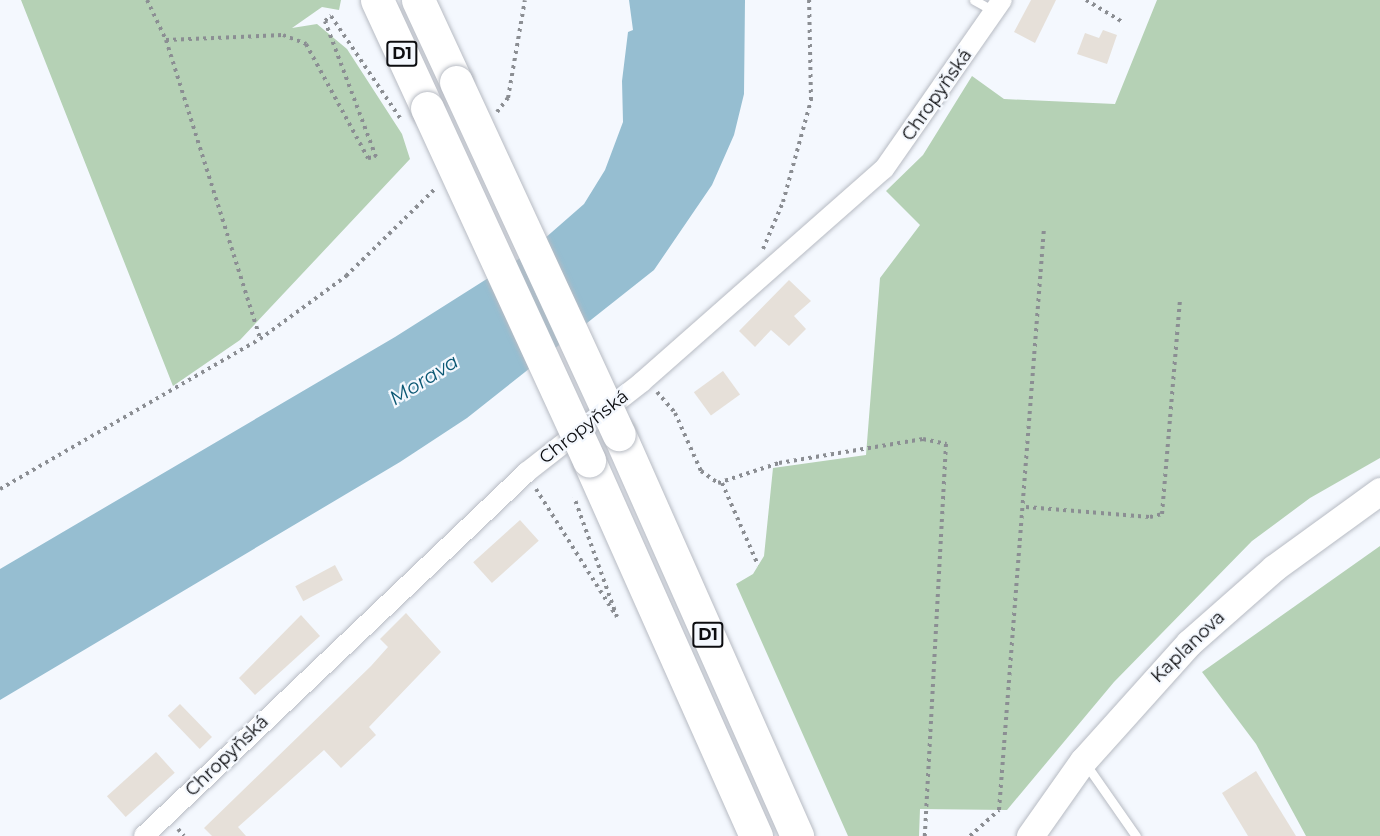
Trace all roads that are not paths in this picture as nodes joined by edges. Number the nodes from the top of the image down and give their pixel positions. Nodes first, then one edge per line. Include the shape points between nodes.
1 (377, 0) edge
2 (418, 0) edge
3 (974, 0) edge
4 (998, 6) edge
5 (1380, 491) edge
6 (1083, 761) junction
7 (144, 836) edge
8 (756, 836) edge
9 (797, 836) edge
10 (1030, 836) edge
11 (1136, 836) edge

1 - 8 highway, D1, bridge via 415,116 589,461
2 - 9 highway, D1, bridge
3 - 4 lane
4 - 7 street, Chropyňská via 884,169 642,382 526,472
5 - 6 main road, Kaplanova via 1301,547 1214,621
6 - 10 main road, Kaplanova
6 - 11 lane

